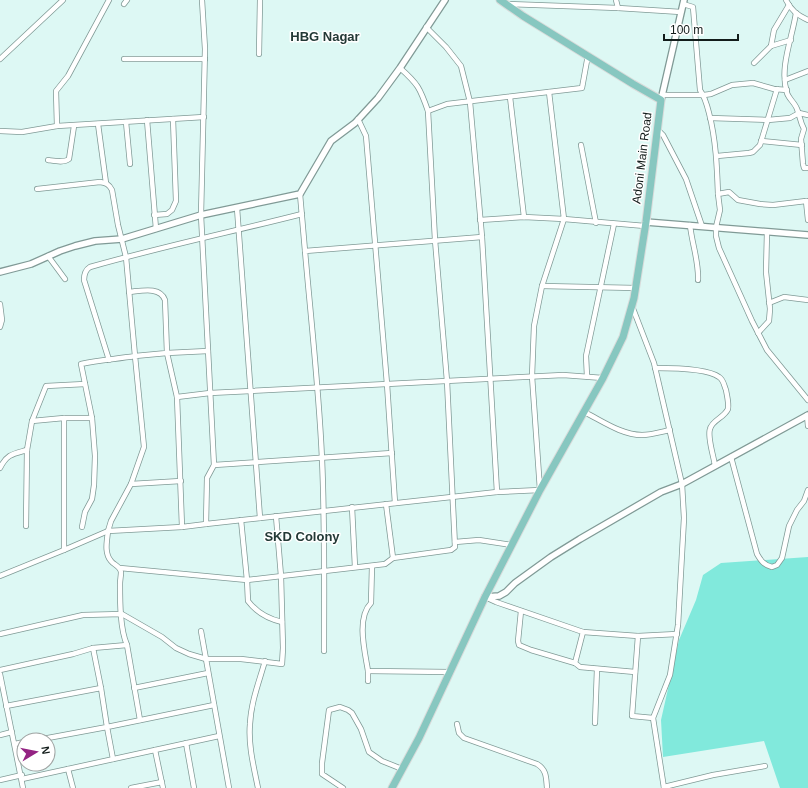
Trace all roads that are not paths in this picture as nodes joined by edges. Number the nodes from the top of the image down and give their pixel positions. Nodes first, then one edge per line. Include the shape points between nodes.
1 (63, 0) edge
2 (109, 0) edge
3 (202, 0) edge
4 (260, 0) edge
5 (445, 0) edge
6 (616, 0) edge
7 (786, 0) edge
8 (503, 2) edge
9 (541, 2) edge
10 (683, 2) edge
11 (789, 5) junction
12 (618, 8) junction
13 (681, 12) junction
14 (796, 13) junction
15 (808, 20) edge
16 (426, 27) junction
17 (791, 40) junction
18 (771, 46) junction
19 (259, 54) dead end
20 (588, 55) junction
21 (204, 58) junction
22 (0, 59) edge
23 (124, 59) dead end
24 (754, 63) dead end
25 (400, 68) junction
26 (808, 72) edge
27 (785, 80) junction
28 (777, 89) junction
29 (787, 90) junction
30 (549, 92) junction
31 (704, 96) junction
32 (510, 97) junction
33 (661, 98) junction
34 (470, 102) junction
35 (428, 111) junction
36 (799, 113) junction
37 (808, 115) edge
38 (204, 117) junction
39 (173, 118) junction
40 (710, 118) junction
41 (147, 120) junction
42 (358, 120) junction
43 (768, 120) junction
44 (126, 122) junction
45 (98, 124) junction
46 (57, 126) junction
47 (74, 126) junction
48 (657, 129) junction
49 (0, 131) edge
50 (761, 141) junction
51 (582, 145) dead end
52 (802, 145) junction
53 (716, 156) junction
54 (48, 160) dead end
55 (130, 164) dead end
56 (808, 168) edge
57 (106, 182) junction
58 (37, 189) dead end
59 (300, 194) junction
60 (718, 194) junction
61 (807, 201) edge
62 (237, 208) junction
63 (302, 214) junction
64 (154, 215) junction
65 (201, 216) junction
66 (524, 217) junction
67 (564, 219) junction
68 (480, 220) junction
69 (808, 220) edge
70 (596, 223) junction
71 (614, 224) junction
72 (646, 224) junction
73 (690, 225) junction
74 (702, 226) junction
75 (716, 227) junction
76 (156, 229) junction
77 (239, 231) junction
78 (767, 232) junction
79 (808, 235) edge
80 (482, 237) junction
81 (122, 239) junction
82 (202, 239) junction
83 (435, 240) junction
84 (375, 245) junction
85 (305, 251) junction
86 (48, 256) junction
87 (126, 257) junction
88 (0, 272) edge
89 (65, 279) dead end
90 (698, 280) dead end
91 (542, 286) junction
92 (601, 287) junction
93 (636, 288) junction
94 (129, 292) junction
95 (808, 300) edge
96 (769, 303) junction
97 (0, 304) edge
98 (632, 306) junction
99 (0, 326) edge
100 (758, 333) junction
101 (208, 351) junction
102 (167, 353) junction
103 (135, 356) junction
104 (109, 360) junction
105 (655, 368) junction
106 (532, 376) junction
107 (587, 376) junction
108 (602, 378) junction
109 (491, 379) junction
110 (447, 381) junction
111 (85, 384) junction
112 (387, 384) junction
113 (317, 388) junction
114 (251, 392) junction
115 (210, 393) junction
116 (177, 397) junction
117 (808, 400) edge
118 (584, 412) junction
119 (808, 415) edge
120 (64, 418) junction
121 (92, 418) junction
122 (32, 421) junction
123 (808, 426) edge
124 (670, 430) junction
125 (27, 450) junction
126 (392, 453) junction
127 (322, 457) junction
128 (731, 457) junction
129 (256, 462) junction
130 (214, 465) junction
131 (715, 466) junction
132 (0, 468) edge
133 (181, 481) junction
134 (131, 484) junction
135 (682, 484) junction
136 (540, 490) junction
137 (808, 490) edge
138 (497, 492) junction
139 (453, 497) junction
140 (396, 503) junction
141 (386, 504) junction
142 (352, 507) junction
143 (324, 511) junction
144 (276, 516) junction
145 (260, 518) junction
146 (241, 520) junction
147 (206, 524) junction
148 (26, 526) dead end
149 (182, 527) junction
150 (82, 528) dead end
151 (108, 531) junction
152 (455, 542) junction
153 (512, 545) junction
154 (64, 550) junction
155 (393, 558) junction
156 (372, 566) junction
157 (355, 567) junction
158 (120, 568) junction
159 (324, 571) junction
160 (0, 576) edge
161 (281, 576) junction
162 (247, 580) junction
163 (485, 597) junction
164 (521, 611) junction
165 (122, 614) junction
166 (282, 622) junction
167 (201, 631) dead end
168 (583, 632) junction
169 (0, 634) edge
170 (677, 634) junction
171 (638, 636) junction
172 (127, 645) junction
173 (93, 648) junction
174 (324, 651) dead end
175 (206, 659) junction
176 (265, 661) junction
177 (575, 663) junction
178 (597, 669) junction
179 (0, 670) edge
180 (368, 671) junction
181 (450, 672) junction
182 (635, 672) junction
183 (208, 673) junction
184 (0, 674) edge
185 (368, 681) dead end
186 (101, 688) junction
187 (134, 688) junction
188 (214, 705) junction
189 (6, 706) junction
190 (653, 718) junction
191 (140, 720) junction
192 (595, 723) dead end
193 (457, 724) dead end
194 (107, 727) junction
195 (12, 732) junction
196 (0, 735) edge
197 (56, 736) edge
198 (219, 736) junction
199 (186, 743) junction
200 (15, 744) joint
201 (155, 750) junction
202 (113, 759) junction
203 (765, 766) dead end
204 (68, 769) junction
205 (402, 769) junction
206 (22, 777) junction
207 (0, 780) edge
208 (162, 782) junction
209 (664, 787) edge
210 (23, 788) edge
211 (73, 788) edge
212 (131, 788) edge
213 (163, 788) edge
214 (194, 788) edge
215 (228, 788) edge
216 (258, 788) edge
217 (343, 788) edge
218 (392, 788) edge
219 (547, 788) edge

1 - 22 street
2 - 46 street via 68,76 56,91
3 - 21 street
4 - 19 street
5 - 16 street
6 - 12 street
7 - 11 street
8 - 9 street
8 - 20 main road, Adoni Main Road
9 - 12 street
10 - 13 street
10 - 31 street via 693,7 700,90
11 - 14 street
11 - 18 street via 774,30
12 - 13 street
13 - 33 street
14 - 15 street
14 - 17 street
16 - 25 street
16 - 34 street via 461,66
17 - 18 street
17 - 27 street via 784,69
18 - 24 street
20 - 30 street via 582,88
20 - 33 main road, Adoni Main Road via 633,84
21 - 23 street
21 - 38 street
25 - 35 street via 416,83
25 - 42 street
26 - 27 street
27 - 29 street
28 - 29 street
28 - 31 street via 753,83 739,84
28 - 43 street
29 - 36 street
30 - 32 street
30 - 67 street
31 - 33 street
31 - 40 street
32 - 34 street
32 - 66 street
33 - 48 main road, Adoni Main Road
34 - 35 street via 447,104
34 - 68 street
35 - 83 street
36 - 37 street
36 - 43 street via 790,118
36 - 52 street via 804,129
38 - 39 street
38 - 65 street
39 - 41 street
39 - 64 street via 176,201 167,214
40 - 43 street
40 - 53 street
41 - 44 street
41 - 64 street
42 - 59 street via 331,141
42 - 84 street via 366,136
43 - 50 street
44 - 45 street
44 - 55 street
45 - 47 street
45 - 57 street
46 - 47 street
46 - 49 street via 22,132
47 - 54 street via 68,161
48 - 72 main road, Adoni Main Road
48 - 74 street via 663,135 686,179
50 - 52 street
50 - 53 street via 754,152
51 - 70 street
52 - 56 street via 804,166
53 - 60 street
57 - 58 street
57 - 81 street via 112,190
59 - 62 street
59 - 63 street
60 - 61 street via 729,192 738,200 773,206
60 - 75 street via 720,210
61 - 69 street
62 - 65 street
62 - 77 street
63 - 77 street
63 - 85 street
64 - 76 street
65 - 76 street
65 - 82 street
66 - 67 street
66 - 68 street
67 - 70 street
67 - 91 street
68 - 80 street
70 - 71 street
71 - 72 street
71 - 92 street
72 - 73 street, Adoni Main Road
72 - 93 main road
73 - 74 street, Adoni Main Road
73 - 90 street via 698,263
74 - 75 street, Adoni Main Road
75 - 78 street, Adoni Main Road
75 - 100 street via 719,248
76 - 81 street
77 - 82 street
77 - 114 street
78 - 79 street, Adoni Main Road
78 - 96 street via 766,272
80 - 83 street
80 - 109 street
81 - 86 street via 95,241
81 - 87 street
82 - 87 street
82 - 101 street
83 - 84 street
83 - 110 street
84 - 85 street
84 - 112 street
85 - 113 street
86 - 88 street
86 - 89 street
87 - 94 street
87 - 104 street via 90,267 84,275
91 - 92 street
91 - 106 street via 534,326
92 - 93 street
92 - 107 street via 586,356
93 - 98 main road
94 - 102 street via 156,291 164,296
94 - 103 street
95 - 96 street via 784,297
96 - 100 street via 769,321
97 - 99 street
98 - 105 street
98 - 108 main road via 623,337
100 - 117 street via 767,350
101 - 102 street
101 - 115 street
102 - 103 street
102 - 116 street
103 - 104 street
103 - 134 street via 144,447
104 - 111 street via 81,364
105 - 124 street
105 - 131 street via 682,368 713,374 723,381 727,394 727,410 712,424 709,432
106 - 107 street
106 - 109 street
106 - 136 street
107 - 108 street
108 - 118 main road
109 - 110 street
109 - 138 street
110 - 112 street
110 - 139 street
111 - 121 street
111 - 122 street via 46,386
112 - 113 street
112 - 126 street
113 - 114 street
113 - 127 street
114 - 115 street
114 - 129 street
115 - 116 street
115 - 130 street
116 - 133 street
118 - 124 street via 623,431 641,435
118 - 136 main road
119 - 123 street
119 - 128 street
120 - 121 street
120 - 122 street
120 - 154 street
121 - 150 street via 94,485
122 - 125 street
124 - 135 street
125 - 132 street via 4,459
125 - 148 street
126 - 127 street
126 - 140 street
127 - 129 street
127 - 143 street
128 - 131 street
128 - 137 street via 757,554 768,566 777,565 782,558 789,526
129 - 130 street
129 - 145 street
130 - 147 street via 207,478
131 - 135 street
133 - 134 street
133 - 149 street
134 - 151 street
135 - 163 street via 661,492 580,539 514,583 506,592 499,596
135 - 170 street via 684,518
136 - 138 street
136 - 153 main road
138 - 139 street
139 - 140 street
139 - 152 street
140 - 141 street
141 - 142 street
141 - 155 street
142 - 143 street
142 - 157 street
143 - 144 street
143 - 159 street
144 - 145 street
144 - 161 street
145 - 146 street
146 - 147 street
146 - 162 street
147 - 149 street
149 - 151 street
151 - 154 street
151 - 158 street via 108,555
152 - 153 street via 479,540
152 - 155 street via 455,547 451,550
153 - 163 main road
154 - 160 street
155 - 156 street via 385,564
156 - 157 street
156 - 180 street via 371,603 364,614 363,645
157 - 159 street
158 - 162 street
158 - 165 street
159 - 161 street
159 - 174 street
161 - 162 street
161 - 166 street
162 - 166 street via 247,596 251,605 270,619
163 - 164 street
163 - 181 main road
164 - 168 street
164 - 177 street via 519,645
165 - 169 street via 83,615
165 - 172 street
165 - 175 street via 176,648
166 - 176 street via 282,664
167 - 175 street
168 - 171 street
168 - 177 street
170 - 171 street
170 - 190 street via 670,675
171 - 182 street
172 - 173 street
172 - 187 street
173 - 179 street
173 - 186 street
175 - 176 street
175 - 183 street
176 - 216 street via 253,700 250,725
177 - 178 street via 580,667
178 - 182 street
178 - 192 street
180 - 181 street
180 - 185 street
181 - 205 main road
182 - 190 street via 632,716
183 - 187 street
183 - 188 street
184 - 189 street
186 - 189 street
186 - 194 street
187 - 191 street
188 - 191 street
188 - 198 street
189 - 195 street
190 - 209 street
191 - 194 street
193 - 219 street via 459,733 464,738 543,767
194 - 197 street
194 - 202 street
195 - 196 street
195 - 200 street
198 - 199 street
198 - 215 street
199 - 201 street
199 - 214 street
200 - 206 street
201 - 202 street
201 - 208 street
202 - 204 street
203 - 209 street
204 - 206 street
204 - 211 street
205 - 217 street via 382,761 369,752 352,713 340,707 329,710 322,774
205 - 218 main road
206 - 207 street
206 - 210 street
208 - 212 street
208 - 213 street

